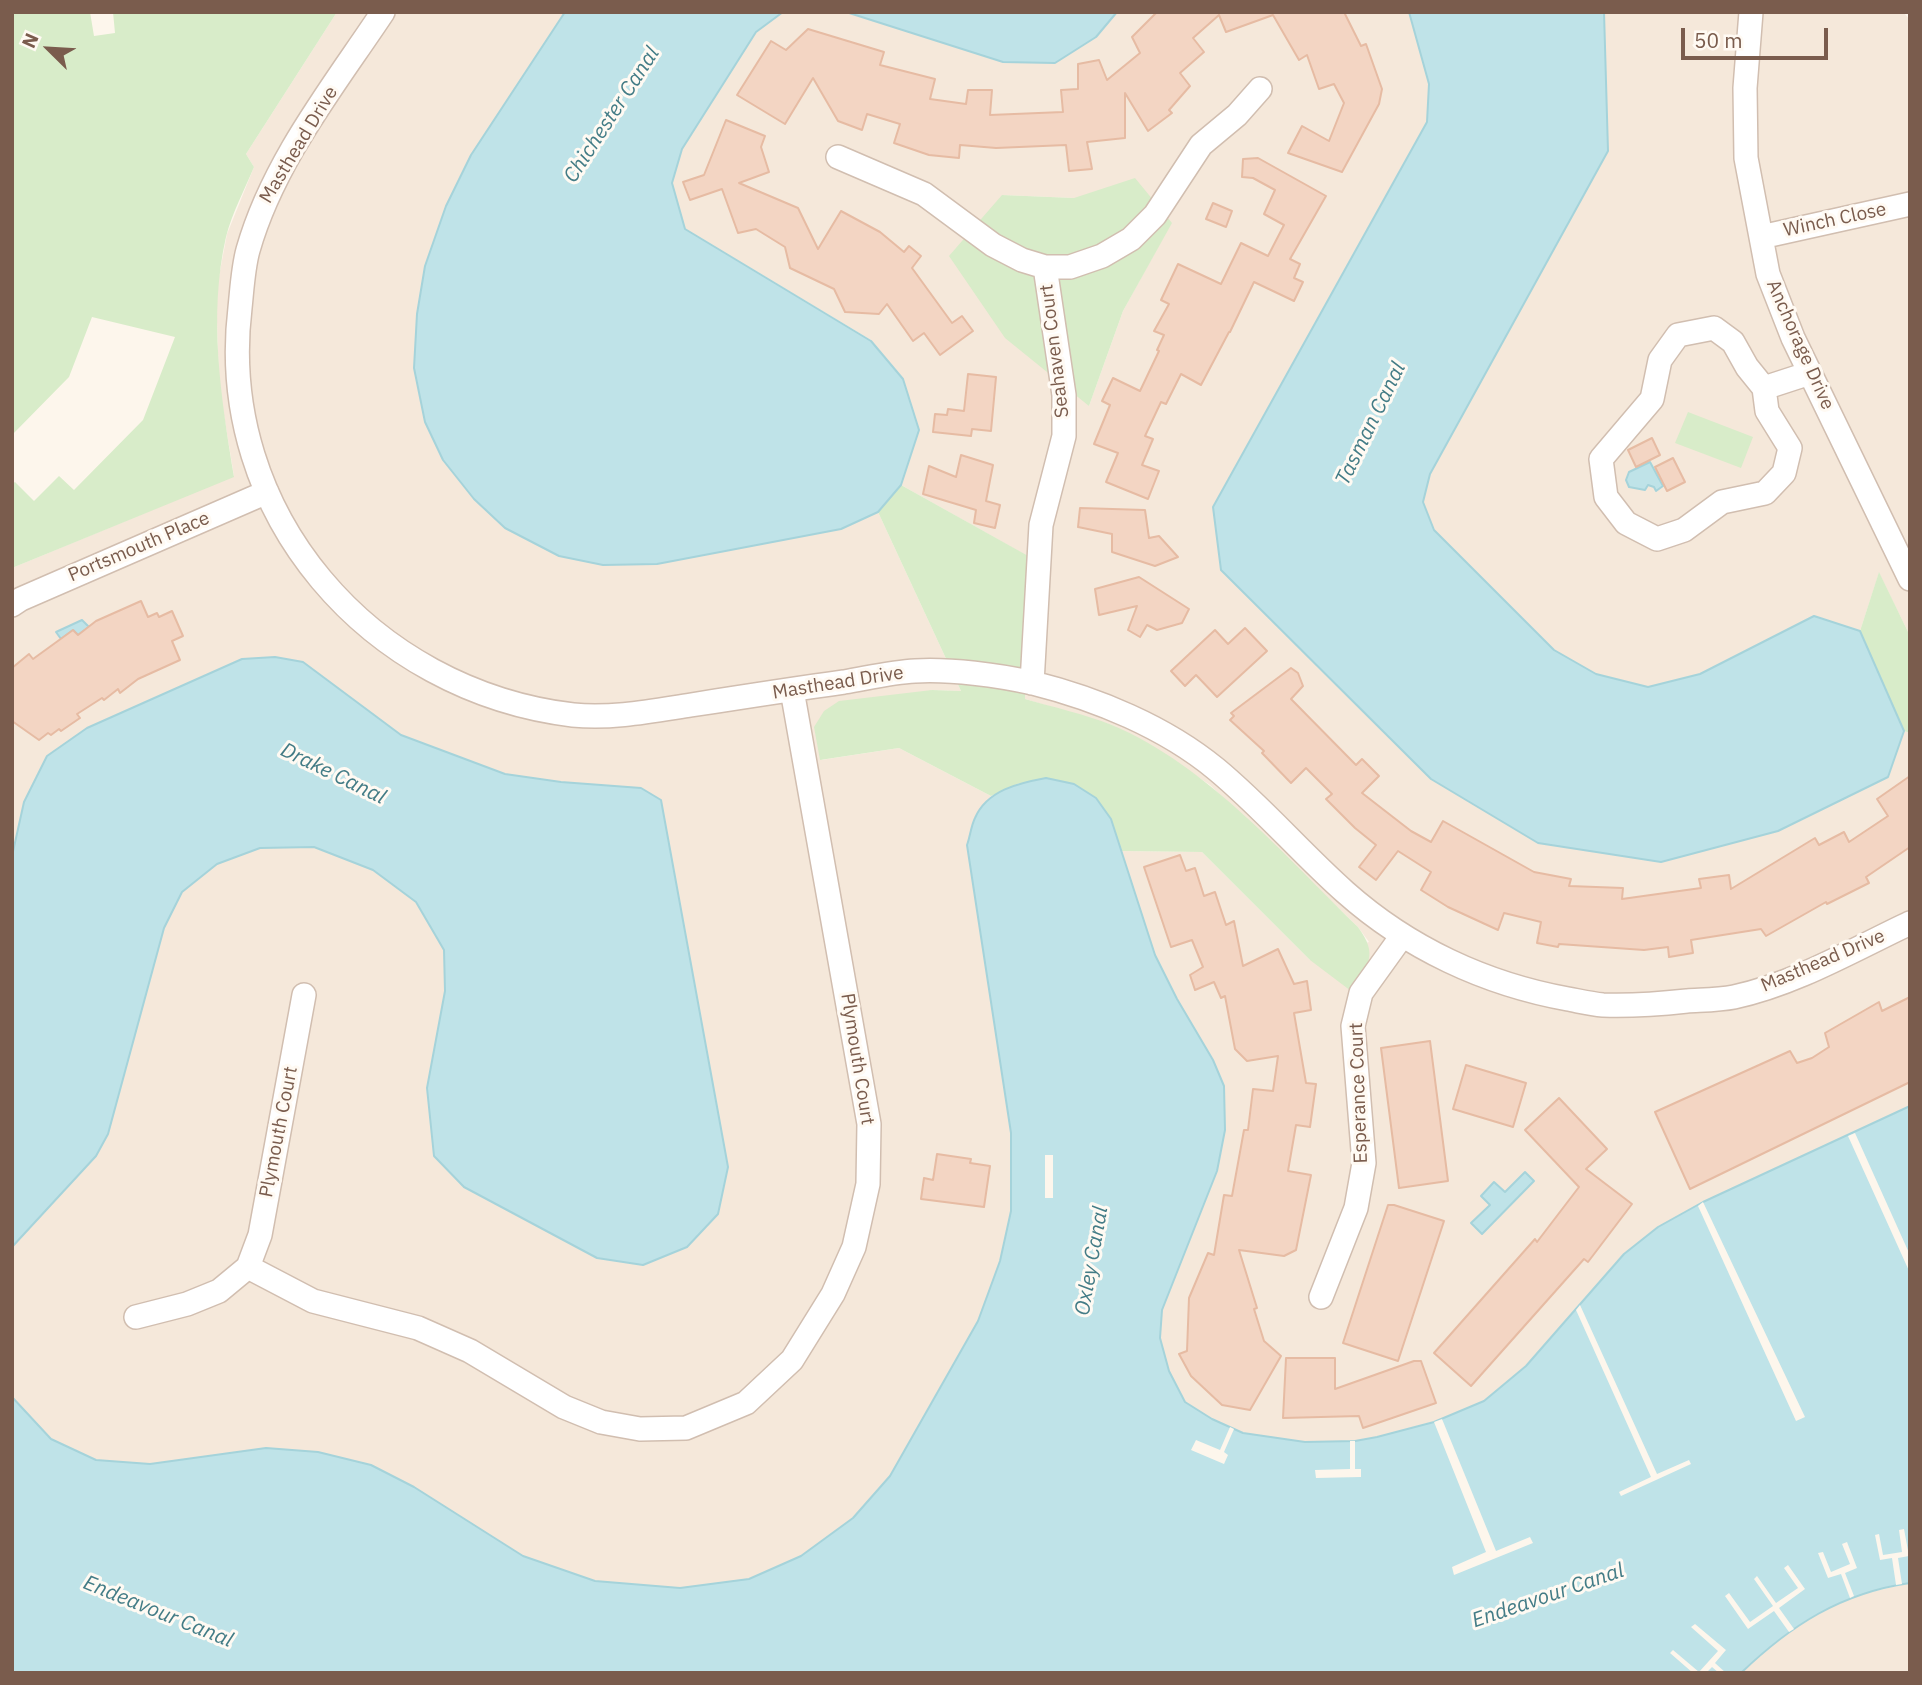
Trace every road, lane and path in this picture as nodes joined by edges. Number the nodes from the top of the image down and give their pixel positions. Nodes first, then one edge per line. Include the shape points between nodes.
1 (383, 12) edge
2 (1751, 12) edge
3 (1260, 89) dead end
4 (838, 157) dead end
5 (1910, 204) edge
6 (1761, 237) junction
7 (1045, 267) junction
8 (1810, 373) junction
9 (1764, 388) junction
10 (267, 492) junction
11 (1910, 579) edge
12 (12, 605) edge
13 (1032, 683) junction
14 (792, 690) junction
15 (1910, 923) edge
16 (1402, 936) junction
17 (304, 995) dead end
18 (248, 1267) junction
19 (1321, 1297) dead end
20 (136, 1317) dead end

1 - 10 street, Masthead Drive via 263,203 246,257 236,375 245,427
2 - 6 street, Anchorage Drive via 1746,158
3 - 7 street, Seahaven Court via 1201,145 1155,215 1130,239 1102,256 1070,267
4 - 7 street, Seahaven Court via 925,194 993,246
5 - 6 street, Winch Close
6 - 8 street, Anchorage Drive via 1768,274
7 - 13 street, Seahaven Court via 1064,395 1064,436 1041,525
8 - 9 street
8 - 11 street, Anchorage Drive
9 - 9 street via 1733,342 1714,328 1678,335 1660,360 1652,399 1601,459 1605,497 1626,523 1657,539 1684,530 1722,502 1765,493 1784,473 1790,448 1767,411
10 - 12 street, Portsmouth Place
10 - 14 street, Masthead Drive via 307,564 352,614 408,656 460,685 510,703 576,715 626,715
13 - 14 street, Masthead Drive via 916,671
13 - 16 street, Masthead Drive via 1130,717 1179,744 1215,769 1348,895
14 - 18 street, Plymouth Court via 869,1124 868,1184 854,1247 833,1294 792,1360 746,1403 686,1428 640,1429 601,1422 564,1406 470,1350 418,1328 313,1301
15 - 16 street, Masthead Drive via 1778,983 1733,997 1663,1004 1600,1005 1532,993 1460,967
16 - 19 street, Esperance Court via 1361,993 1353,1026 1364,1163 1356,1208
17 - 18 street, Plymouth Court via 260,1235
18 - 20 street via 219,1291

